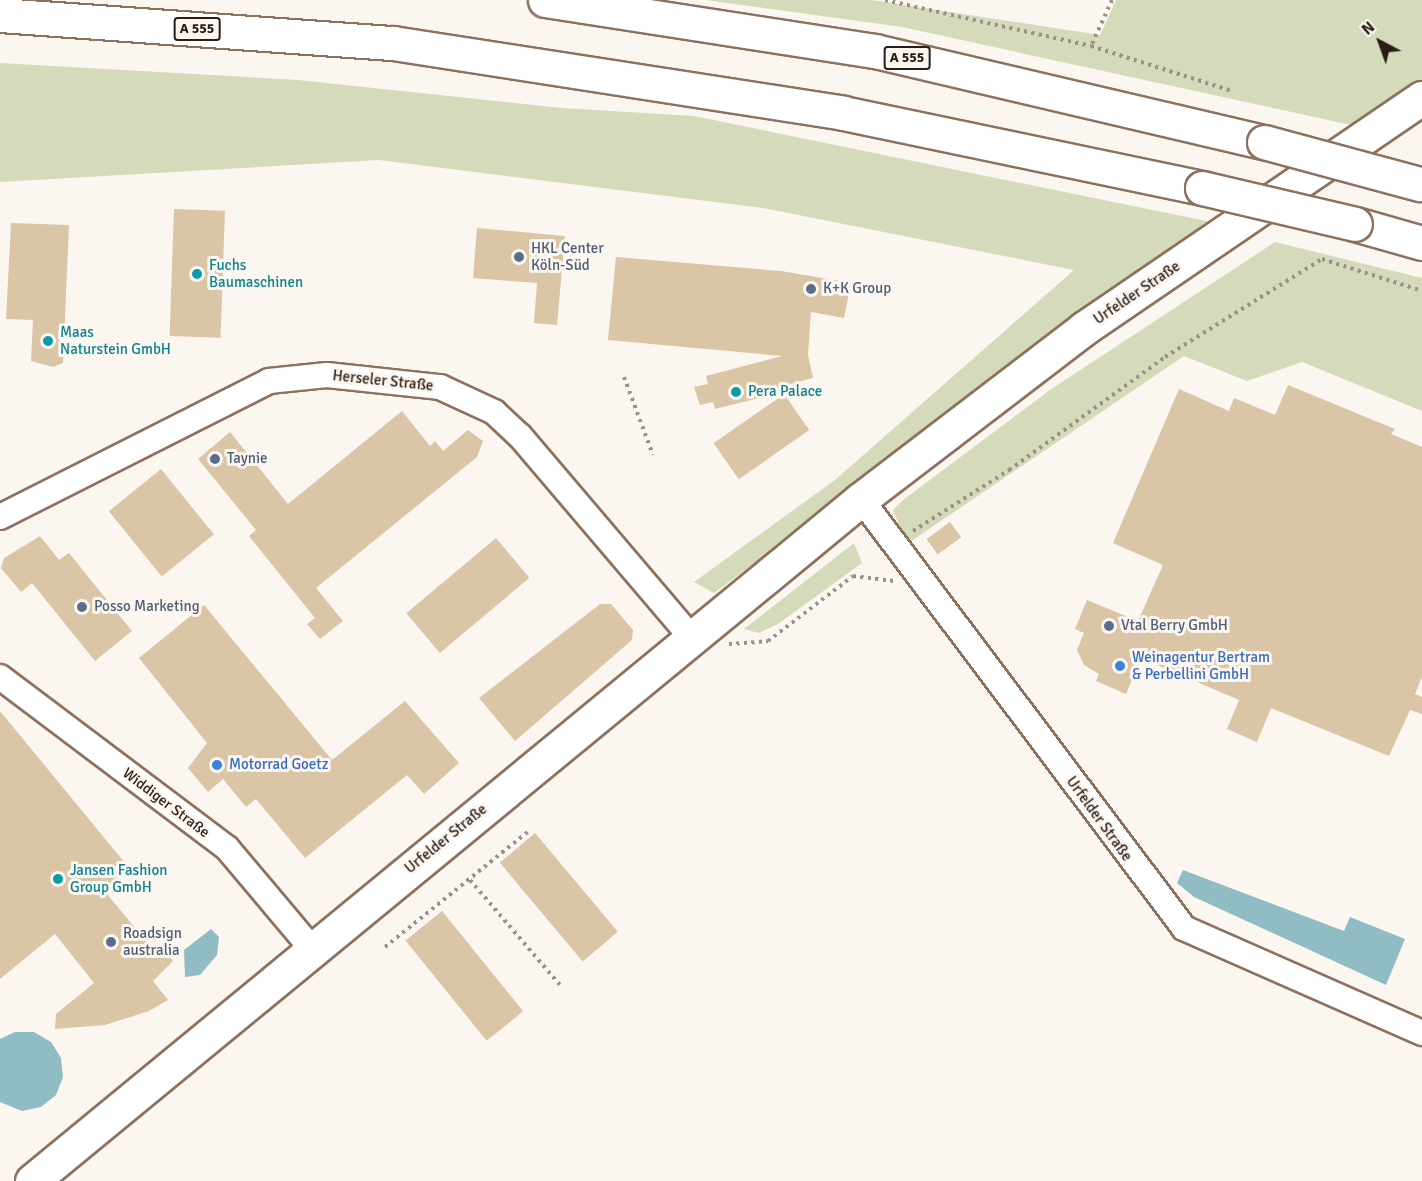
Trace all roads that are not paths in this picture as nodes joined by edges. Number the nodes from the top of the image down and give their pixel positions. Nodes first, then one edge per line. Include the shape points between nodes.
1 (545, 0) edge
2 (0, 15) edge
3 (0, 38) edge
4 (393, 43) junction
5 (1422, 98) edge
6 (1421, 184) edge
7 (1422, 243) edge
8 (861, 499) junction
9 (0, 517) edge
10 (691, 637) junction
11 (0, 677) edge
12 (312, 949) junction
13 (1422, 1033) edge
14 (32, 1181) edge

1 - 6 main road, A 555, bridge via 875,51 1264,142
2 - 4 main road, A 555
3 - 4 main road via 310,57
4 - 7 main road, A 555, bridge via 843,113 1202,188
5 - 8 main road, Urfelder Straße via 1083,329
8 - 10 main road, Urfelder Straße
8 - 13 street, Urfelder Straße via 1184,928
9 - 10 street, Herseler Straße via 269,381 327,375 440,387 494,412 520,436
10 - 12 main road, Urfelder Straße
11 - 12 street, Widdiger Straße via 227,848
12 - 14 main road, Urfelder Straße

